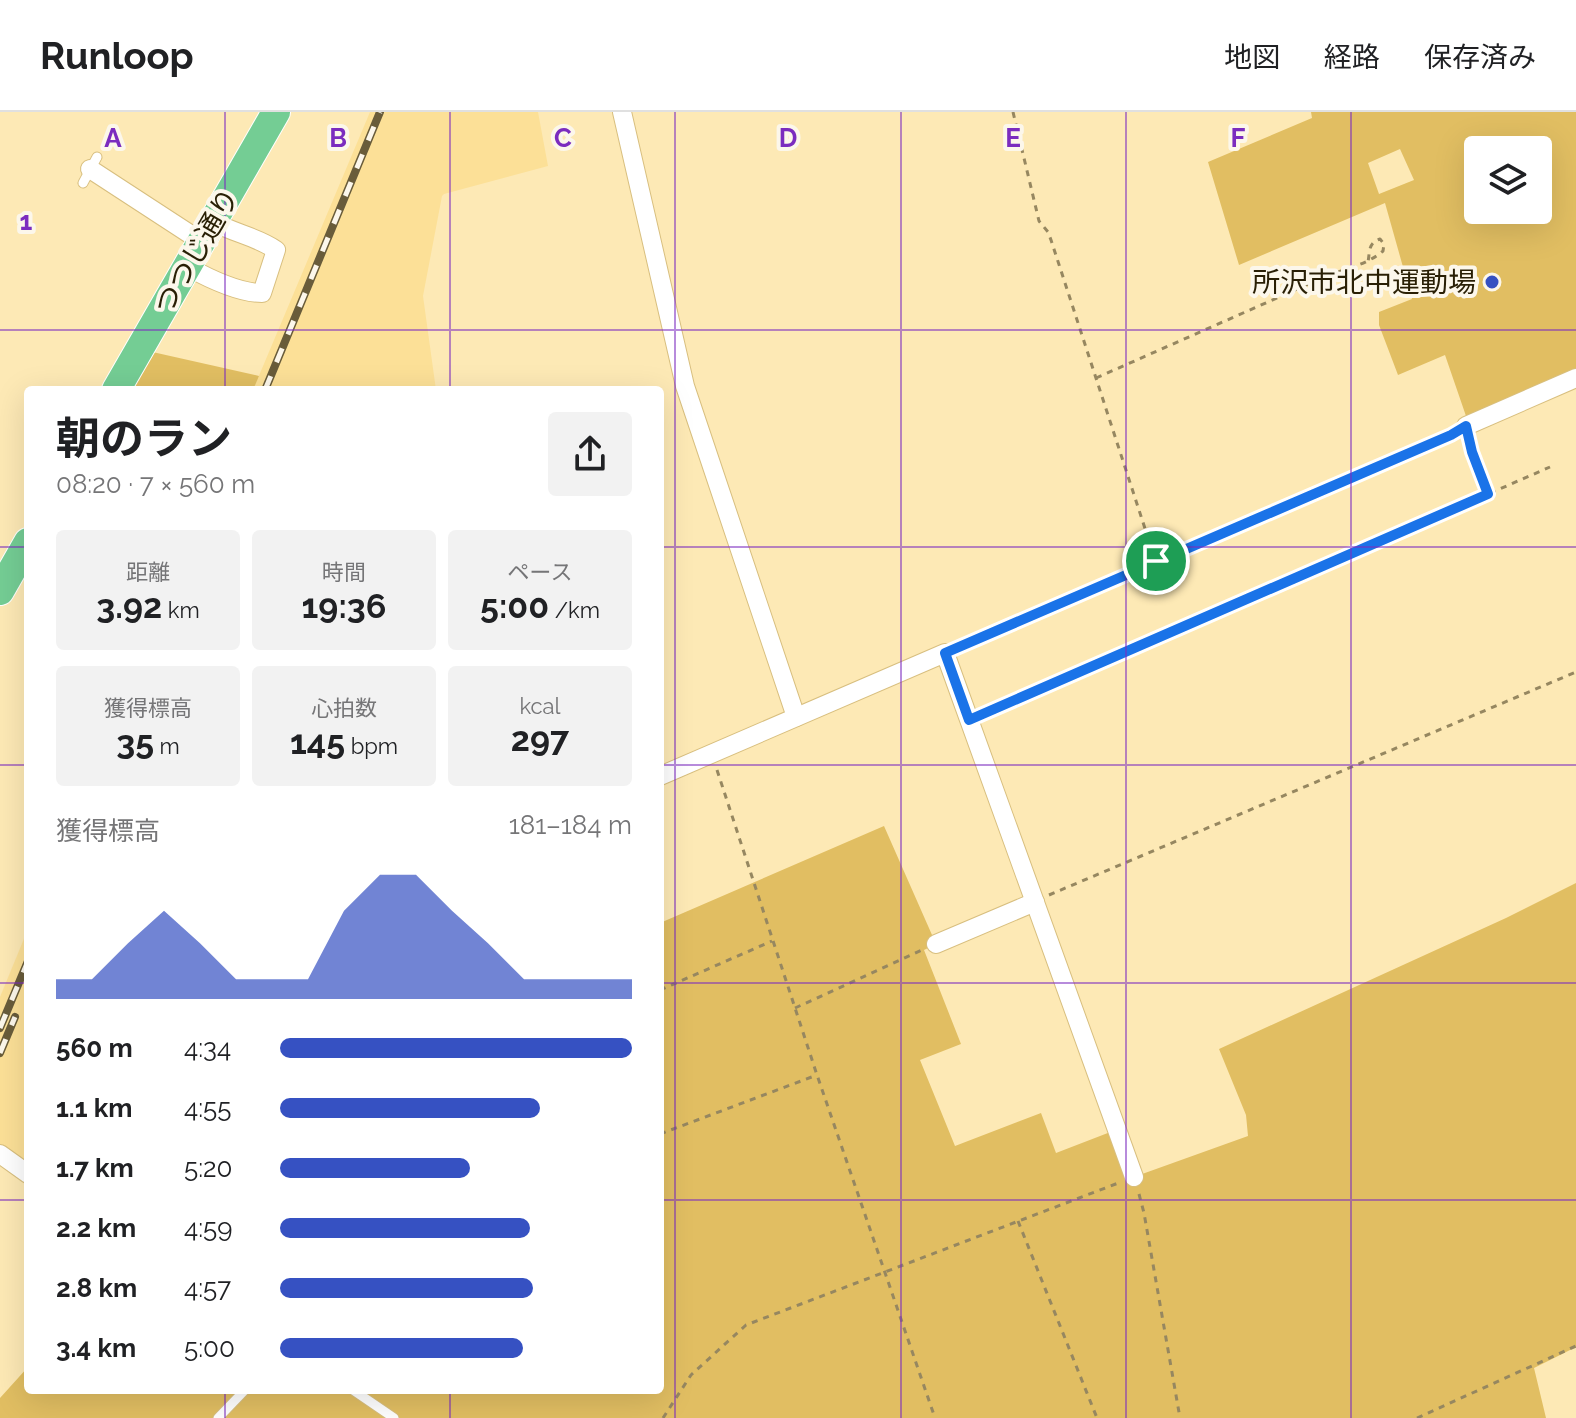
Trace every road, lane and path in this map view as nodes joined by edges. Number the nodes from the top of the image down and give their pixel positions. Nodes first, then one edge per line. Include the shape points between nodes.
1 (622, 112) edge
2 (1013, 112) edge
3 (269, 115) edge
4 (90, 170) dead end
5 (208, 232) junction
6 (1368, 262) junction
7 (188, 267) junction
8 (1096, 378) junction
9 (1576, 378) edge
10 (118, 386) edge
11 (1466, 426) junction
12 (1550, 467) dead end
13 (1488, 494) junction
14 (24, 549) edge
15 (1156, 561) junction
16 (0, 591) edge
17 (945, 653) junction
18 (1576, 672) edge
19 (796, 717) junction
20 (969, 720) junction
21 (712, 753) junction
22 (664, 774) edge
23 (1035, 902) junction
24 (772, 941) junction
25 (936, 944) joint
26 (664, 988) edge
27 (795, 1008) junction
28 (817, 1075) junction
29 (664, 1132) edge
30 (0, 1154) edge
31 (24, 1171) edge
32 (1134, 1177) junction
33 (1018, 1221) junction
34 (885, 1272) junction
35 (1576, 1346) edge
36 (241, 1394) edge
37 (359, 1394) edge
38 (218, 1418) edge
39 (394, 1418) edge
40 (663, 1418) edge
41 (935, 1418) edge
42 (1097, 1418) edge
43 (1180, 1418) edge
44 (1417, 1418) edge

1 - 19 street via 685,386
2 - 8 path via 1039,221 1051,240
3 - 5 main road, つつじ通り
4 - 5 street
5 - 7 main road, つつじ通り
5 - 7 street via 228,230 276,250 262,293
6 - 6 path via 1383,251 1380,239 1369,247
6 - 8 path
7 - 10 main road, つつじ通り
8 - 15 path
9 - 11 street
11 - 13 path
11 - 15 lane
12 - 13 path
13 - 20 path
14 - 16 main road
15 - 17 lane
17 - 19 street
17 - 20 street
18 - 23 path
19 - 21 street
20 - 23 street
21 - 22 street
21 - 24 path
23 - 25 street
23 - 32 street
24 - 26 path
24 - 27 path
25 - 27 path
27 - 28 path
28 - 29 path
28 - 34 path
30 - 31 street
32 - 33 path
32 - 43 path
33 - 34 path
33 - 42 path
34 - 40 path via 746,1325 691,1375
34 - 41 path
35 - 44 path
36 - 38 lane
37 - 39 lane

